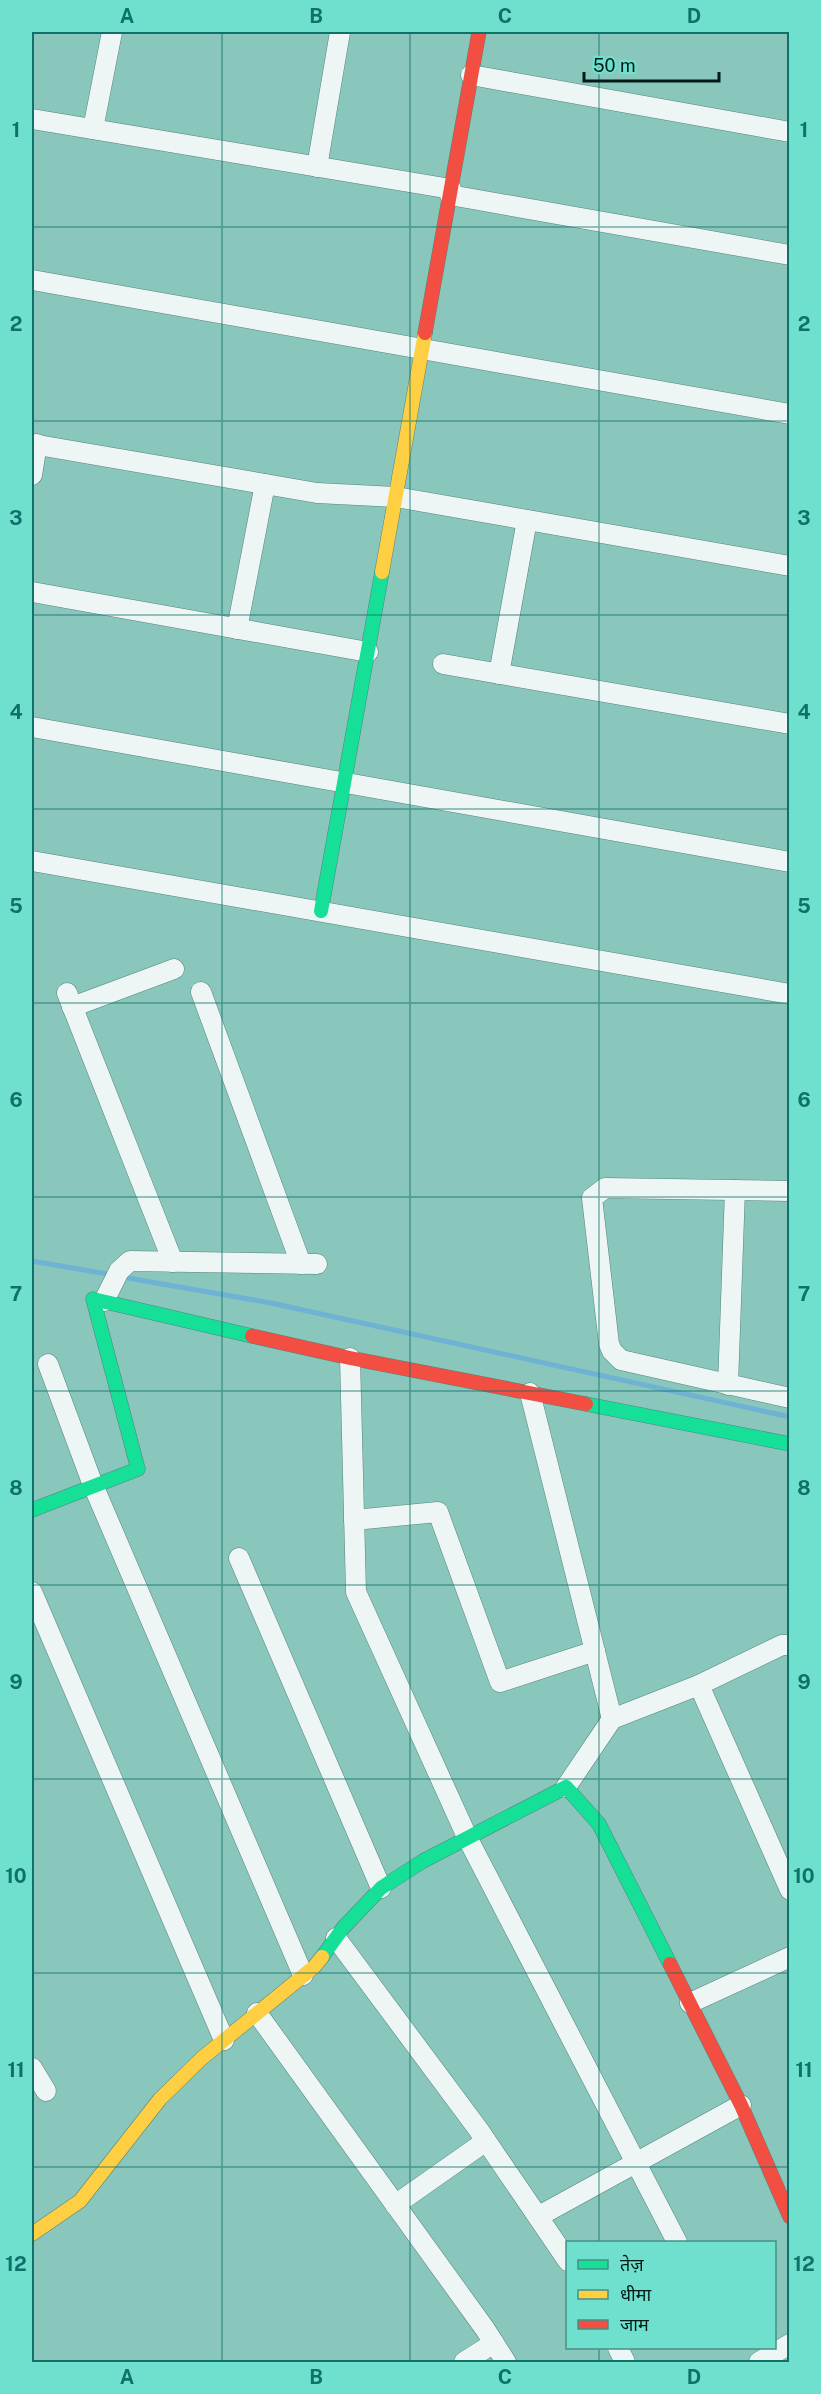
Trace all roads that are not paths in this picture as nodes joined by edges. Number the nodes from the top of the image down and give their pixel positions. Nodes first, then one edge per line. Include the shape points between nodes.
1 (112, 32) edge
2 (340, 32) edge
3 (479, 32) edge
4 (471, 75) junction
5 (32, 119) edge
6 (93, 129) junction
7 (789, 132) edge
8 (316, 167) junction
9 (450, 192) junction
10 (789, 255) edge
11 (32, 280) edge
12 (422, 349) junction
13 (789, 414) edge
14 (34, 444) edge
15 (32, 475) edge
16 (265, 484) junction
17 (396, 497) junction
18 (528, 520) junction
19 (789, 566) edge
20 (32, 592) edge
21 (237, 629) junction
22 (368, 652) junction
23 (443, 664) dead end
24 (499, 674) junction
25 (789, 724) edge
26 (32, 727) edge
27 (344, 782) junction
28 (32, 861) edge
29 (789, 862) edge
30 (321, 911) junction
31 (174, 969) dead end
32 (201, 992) dead end
33 (789, 994) edge
34 (735, 1190) junction
35 (789, 1191) edge
36 (174, 1262) junction
37 (104, 1301) junction
38 (350, 1358) junction
39 (48, 1364) dead end
40 (728, 1385) junction
41 (530, 1393) junction
42 (789, 1398) edge
43 (789, 1444) edge
44 (93, 1485) junction
45 (32, 1510) edge
46 (354, 1520) junction
47 (239, 1558) dead end
48 (32, 1592) edge
49 (789, 1645) edge
50 (594, 1651) junction
51 (699, 1685) junction
52 (612, 1719) junction
53 (566, 1787) junction
54 (468, 1839) junction
55 (381, 1888) junction
56 (789, 1890) edge
57 (336, 1938) junction
58 (789, 1957) edge
59 (303, 1975) junction
60 (690, 2003) junction
61 (257, 2013) junction
62 (224, 2040) junction
63 (32, 2068) edge
64 (46, 2091) dead end
65 (741, 2105) junction
66 (486, 2141) junction
67 (636, 2163) junction
68 (395, 2205) junction
69 (539, 2216) junction
70 (789, 2217) edge
71 (32, 2234) edge
72 (676, 2241) edge
73 (566, 2259) edge
74 (494, 2343) junction
75 (789, 2344) edge
76 (464, 2362) edge
77 (506, 2362) edge
78 (759, 2362) edge

1 - 6 street
2 - 8 street
3 - 4 street
4 - 7 street
4 - 9 street
5 - 6 street
6 - 8 street
8 - 9 street
9 - 10 street
9 - 12 street
11 - 12 street
12 - 13 street
12 - 17 street
14 - 15 street
14 - 16 street
16 - 17 street via 317,493
16 - 21 street
17 - 18 street
17 - 22 street
18 - 19 street
18 - 24 street
20 - 21 street
21 - 22 street
22 - 27 street
23 - 24 street
24 - 25 street
26 - 27 street
27 - 29 street
27 - 30 street
28 - 30 street
30 - 33 street
31 - 36 street via 70,1000
32 - 36 street via 309,1264
34 - 35 street
34 - 40 street
34 - 40 street via 605,1188 592,1198 612,1351 621,1360
36 - 37 street via 130,1261 119,1271
37 - 38 street
37 - 44 street via 93,1299 138,1469
38 - 41 street
38 - 46 street
39 - 44 street
40 - 42 street
41 - 43 street
41 - 50 street
44 - 45 street
44 - 59 street
46 - 50 street via 438,1512 500,1682
46 - 54 street via 356,1592
47 - 55 street
48 - 62 street
49 - 51 street
50 - 52 street
51 - 52 street
51 - 56 street
52 - 53 street
53 - 54 street
53 - 60 street via 599,1824
54 - 55 street
54 - 67 street
55 - 57 street
57 - 59 street
57 - 66 street
58 - 60 street
59 - 61 street
60 - 65 street
61 - 62 street
61 - 68 street
62 - 71 street via 159,2099 80,2201
63 - 64 street
65 - 67 street
65 - 70 street
66 - 68 street
66 - 69 street
67 - 69 street
67 - 72 street
68 - 74 street
69 - 73 street
74 - 76 street
74 - 77 street
75 - 78 street

